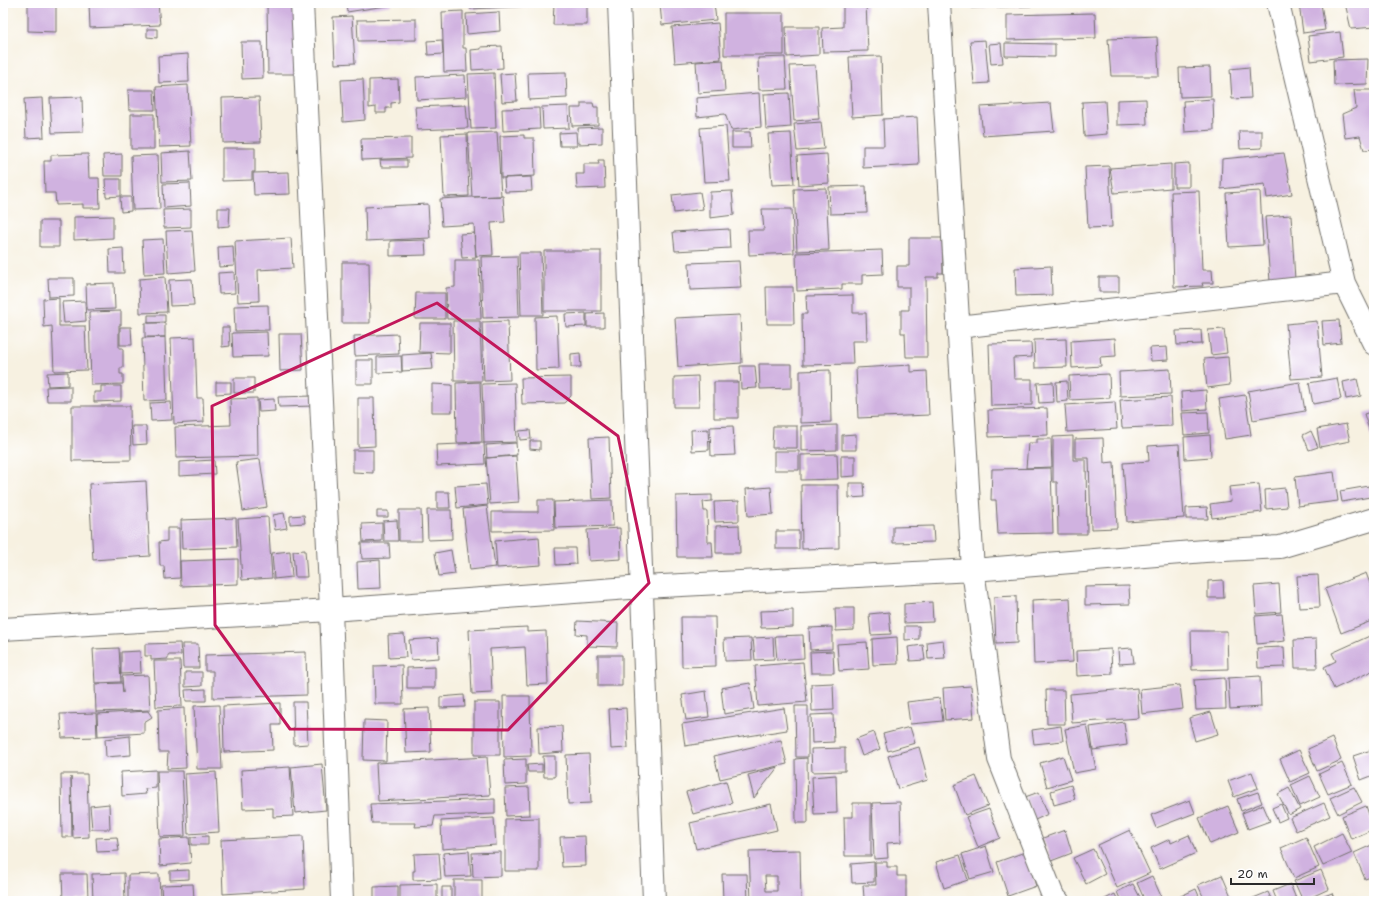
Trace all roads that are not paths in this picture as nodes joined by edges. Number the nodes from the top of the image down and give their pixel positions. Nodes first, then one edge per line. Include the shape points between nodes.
1 (302, 3) edge
2 (620, 3) edge
3 (939, 3) edge
4 (1278, 3) edge
5 (1344, 283) junction
6 (958, 327) junction
7 (1374, 344) edge
8 (1374, 519) edge
9 (973, 570) junction
10 (643, 586) junction
11 (332, 610) junction
12 (3, 629) edge
13 (1050, 899) edge
14 (342, 901) edge
15 (654, 901) edge

1 - 11 street
2 - 10 street
3 - 6 street
4 - 5 street
5 - 6 street
5 - 7 street
6 - 9 street
8 - 9 street via 1280,547
9 - 10 street
9 - 13 street via 999,760
10 - 11 street
10 - 15 street
11 - 12 street
11 - 14 street

